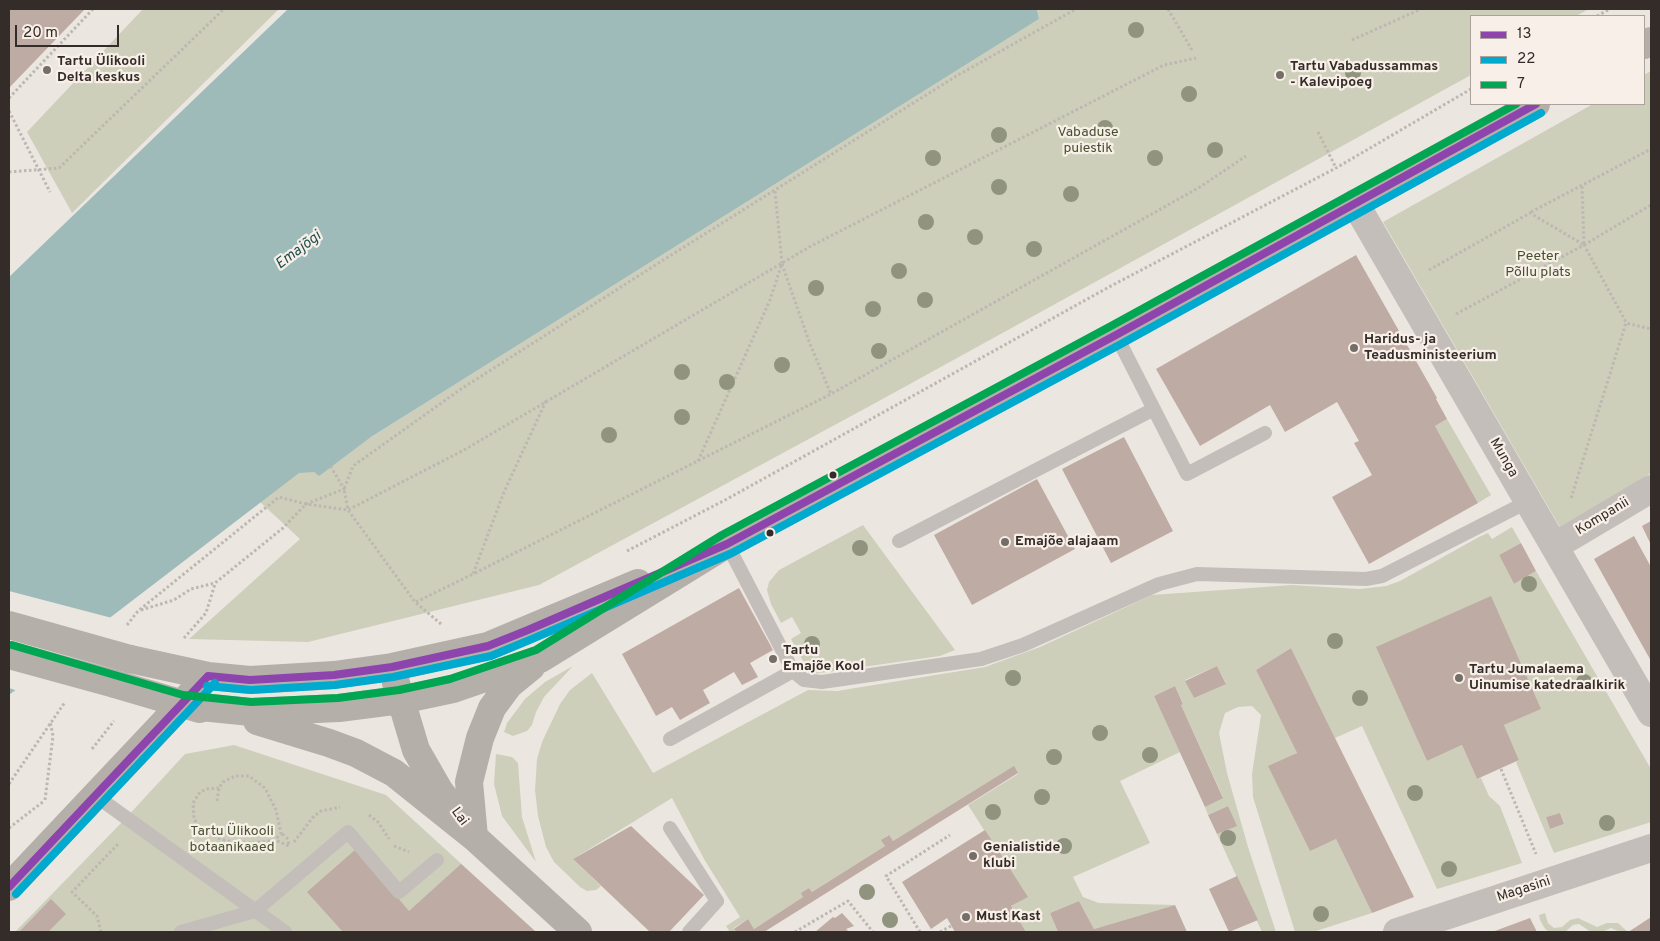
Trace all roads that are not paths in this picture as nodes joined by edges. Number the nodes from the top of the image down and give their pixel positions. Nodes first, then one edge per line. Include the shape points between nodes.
1 (1534, 105) edge
2 (1355, 203) junction
3 (1116, 335) junction
4 (1154, 409) junction
5 (1265, 433) dead end
6 (1651, 489) edge
7 (1529, 502) junction
8 (899, 540) dead end
9 (727, 544) junction
10 (1555, 546) junction
11 (9, 625) edge
12 (9, 655) edge
13 (540, 659) junction
14 (392, 667) junction
15 (793, 671) junction
16 (208, 676) junction
17 (401, 700) junction
18 (181, 705) junction
19 (1651, 712) edge
20 (670, 739) dead end
21 (96, 796) junction
22 (670, 828) dead end
23 (474, 837) junction
24 (1651, 848) edge
25 (437, 860) dead end
26 (9, 888) edge
27 (256, 911) junction
28 (181, 932) edge
29 (285, 932) edge
30 (578, 932) edge
31 (689, 932) edge
32 (1397, 932) edge

1 - 2 main road
2 - 3 main road
2 - 7 street, Munga
3 - 4 lane
3 - 9 main road
4 - 5 lane via 1187,474
4 - 8 lane
6 - 10 street, Kompanii
7 - 10 street, Munga
7 - 15 lane via 1382,576 1366,579 1197,574 1158,584 1023,645 981,659 822,682 804,680
9 - 13 main road
9 - 14 main road via 488,646
9 - 15 lane
10 - 19 street, Munga
11 - 16 main road, bridge via 130,659
12 - 18 main road, bridge
13 - 17 main road via 453,689
13 - 23 main road via 509,685 492,708 480,738 469,782
14 - 16 main road via 334,675 250,680
14 - 17 main road, Lai
15 - 20 lane
16 - 18 main road
17 - 18 main road via 339,708 261,712
17 - 23 main road, Lai via 416,750 439,790
18 - 21 main road
18 - 23 main road via 272,724 356,753 394,773
21 - 26 main road
21 - 27 lane
22 - 31 lane via 716,901
23 - 30 main road, Lai
24 - 32 street, Magasini
25 - 27 lane via 399,892 348,832
27 - 28 lane
27 - 29 lane

